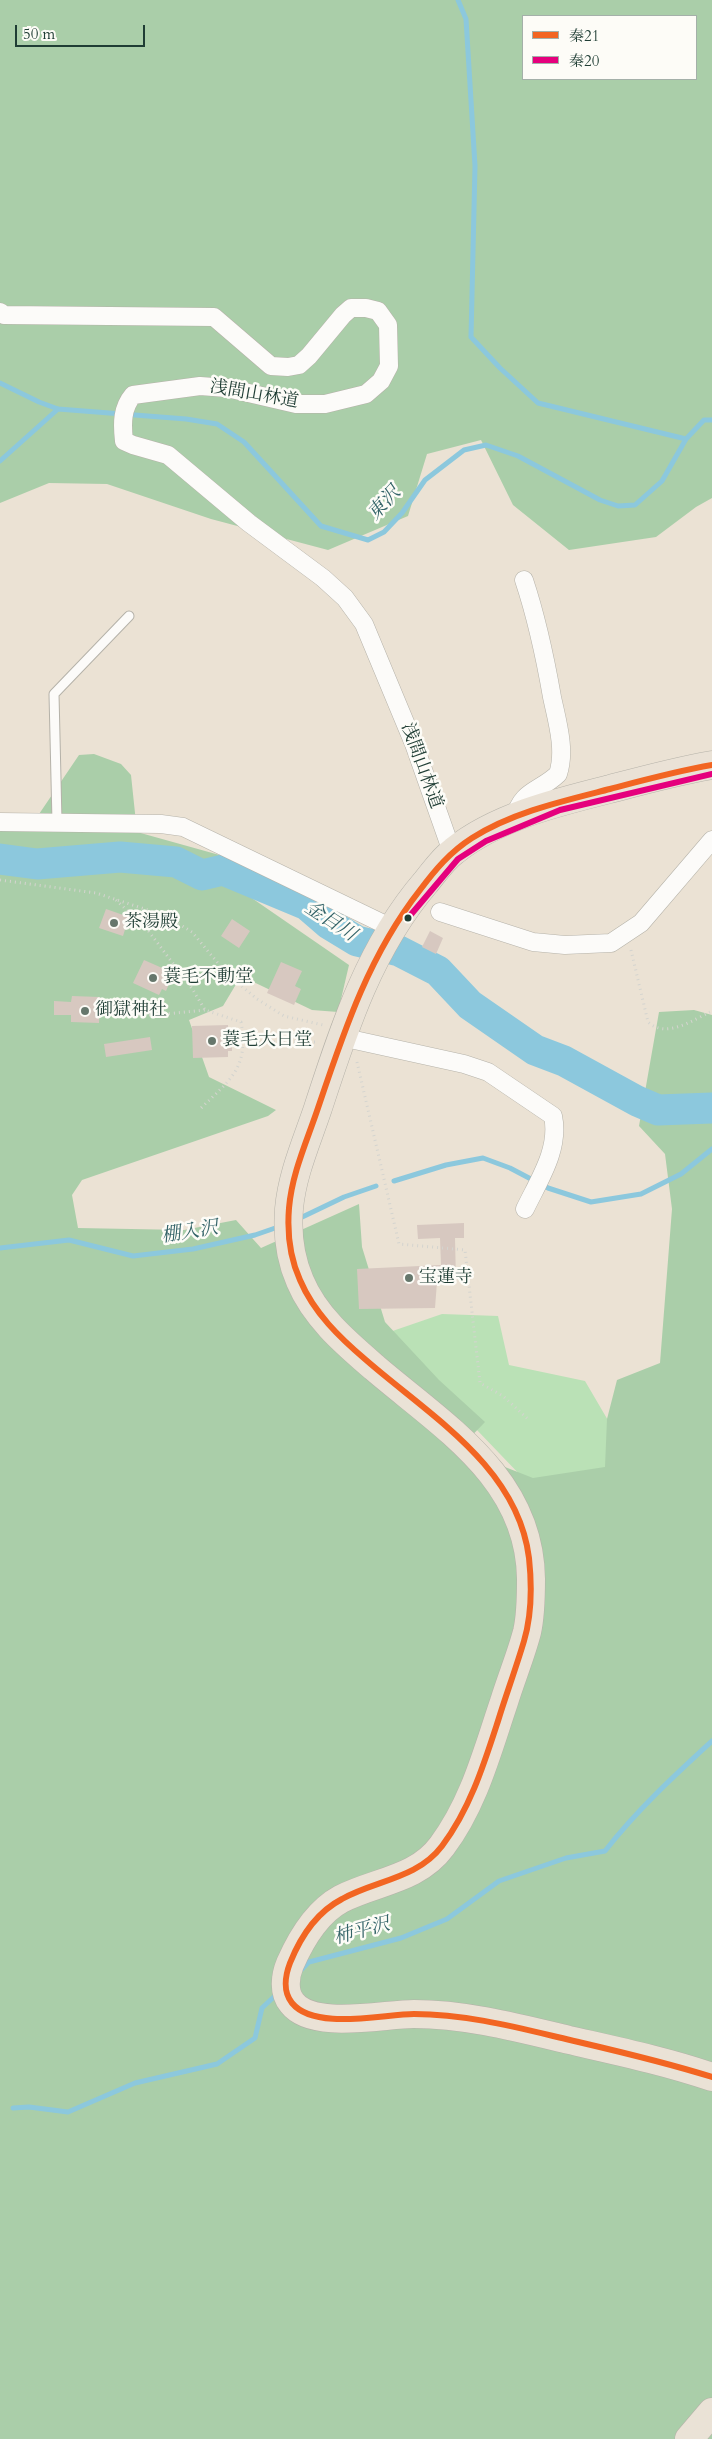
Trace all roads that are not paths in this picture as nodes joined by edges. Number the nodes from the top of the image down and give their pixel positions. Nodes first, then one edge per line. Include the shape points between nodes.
1 (0, 312) edge
2 (524, 580) dead end
3 (129, 616) dead end
4 (712, 765) edge
5 (515, 818) junction
6 (0, 822) edge
7 (58, 822) junction
8 (712, 840) edge
9 (452, 852) junction
10 (440, 912) dead end
11 (389, 933) junction
12 (341, 1036) junction
13 (525, 1209) dead end
14 (712, 2076) edge
15 (712, 2412) edge
16 (689, 2439) edge

1 - 9 street, 浅間山林道 via 39,316 214,317 271,366 288,367 299,365 309,356 350,308 378,312 388,325 389,366 381,381 366,394 325,404 296,404 227,388 200,386 133,395 126,404 122,424 124,440 168,455 345,598 364,624 411,735
2 - 5 street via 543,645 561,753 558,774 523,797
3 - 7 lane via 54,694
4 - 5 main road via 556,802
5 - 9 main road
6 - 7 street
7 - 11 street via 183,827
8 - 10 street via 640,923 611,943 565,945 533,942
9 - 11 main road via 411,900
11 - 12 main road
12 - 13 street via 488,1072 553,1116 556,1130 549,1158
12 - 14 main road via 297,1169 289,1225 300,1281 329,1326 480,1458 502,1484 526,1535 531,1564 531,1595 527,1630 476,1788 439,1851 416,1870 340,1899 321,1915 301,1940 286,1973 286,1991 296,2008 312,2016 332,2019 445,2015
15 - 16 main road

